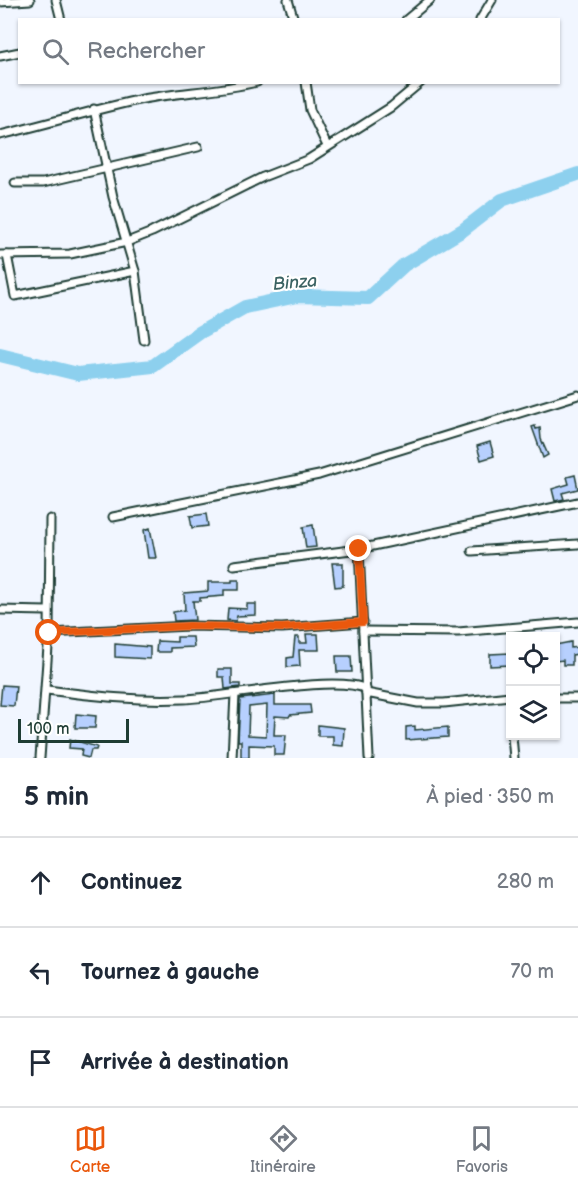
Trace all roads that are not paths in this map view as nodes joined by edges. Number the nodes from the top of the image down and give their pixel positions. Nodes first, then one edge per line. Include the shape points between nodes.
1 (30, 0) edge
2 (56, 0) edge
3 (288, 0) edge
4 (430, 0) edge
5 (492, 0) edge
6 (0, 2) edge
7 (60, 18) edge
8 (293, 18) edge
9 (408, 18) edge
10 (481, 18) edge
11 (18, 52) edge
12 (0, 56) edge
13 (249, 84) edge
14 (306, 84) edge
15 (419, 84) edge
16 (94, 109) junction
17 (0, 135) edge
18 (327, 146) junction
19 (198, 147) dead end
20 (106, 168) junction
21 (15, 183) dead end
22 (128, 242) junction
23 (4, 255) edge
24 (135, 271) junction
25 (144, 340) dead end
26 (578, 395) edge
27 (578, 502) edge
28 (113, 517) dead end
29 (50, 519) dead end
30 (578, 544) edge
31 (359, 549) junction
32 (472, 551) dead end
33 (234, 565) dead end
34 (0, 610) edge
35 (47, 611) junction
36 (363, 622) junction
37 (578, 622) edge
38 (363, 631) junction
39 (49, 633) junction
40 (46, 690) junction
41 (366, 691) junction
42 (235, 694) junction
43 (506, 696) edge
44 (560, 698) edge
45 (578, 698) edge
46 (512, 740) edge
47 (40, 758) edge
48 (232, 758) edge
49 (369, 758) edge
50 (514, 758) edge

1 - 6 street
2 - 7 street
3 - 8 street
4 - 9 street
5 - 10 street
11 - 12 street
13 - 16 street
14 - 18 street via 310,110
15 - 18 street via 391,107
16 - 17 street
16 - 20 street
18 - 22 street via 289,168
19 - 20 street
20 - 21 street via 43,183
20 - 22 street
22 - 23 street via 70,254
22 - 24 street
23 - 24 street via 15,296
24 - 25 street
26 - 28 street via 319,475
27 - 31 street
29 - 35 street
30 - 32 street
31 - 33 street
31 - 36 street
34 - 35 street
35 - 39 street
36 - 38 street
36 - 39 street via 282,628 189,626
37 - 38 street via 458,632
38 - 41 street
39 - 40 street
40 - 42 street via 131,700
40 - 47 street
41 - 42 street via 337,685
41 - 43 street via 426,703
41 - 49 street
42 - 48 street
44 - 45 street
46 - 50 street

